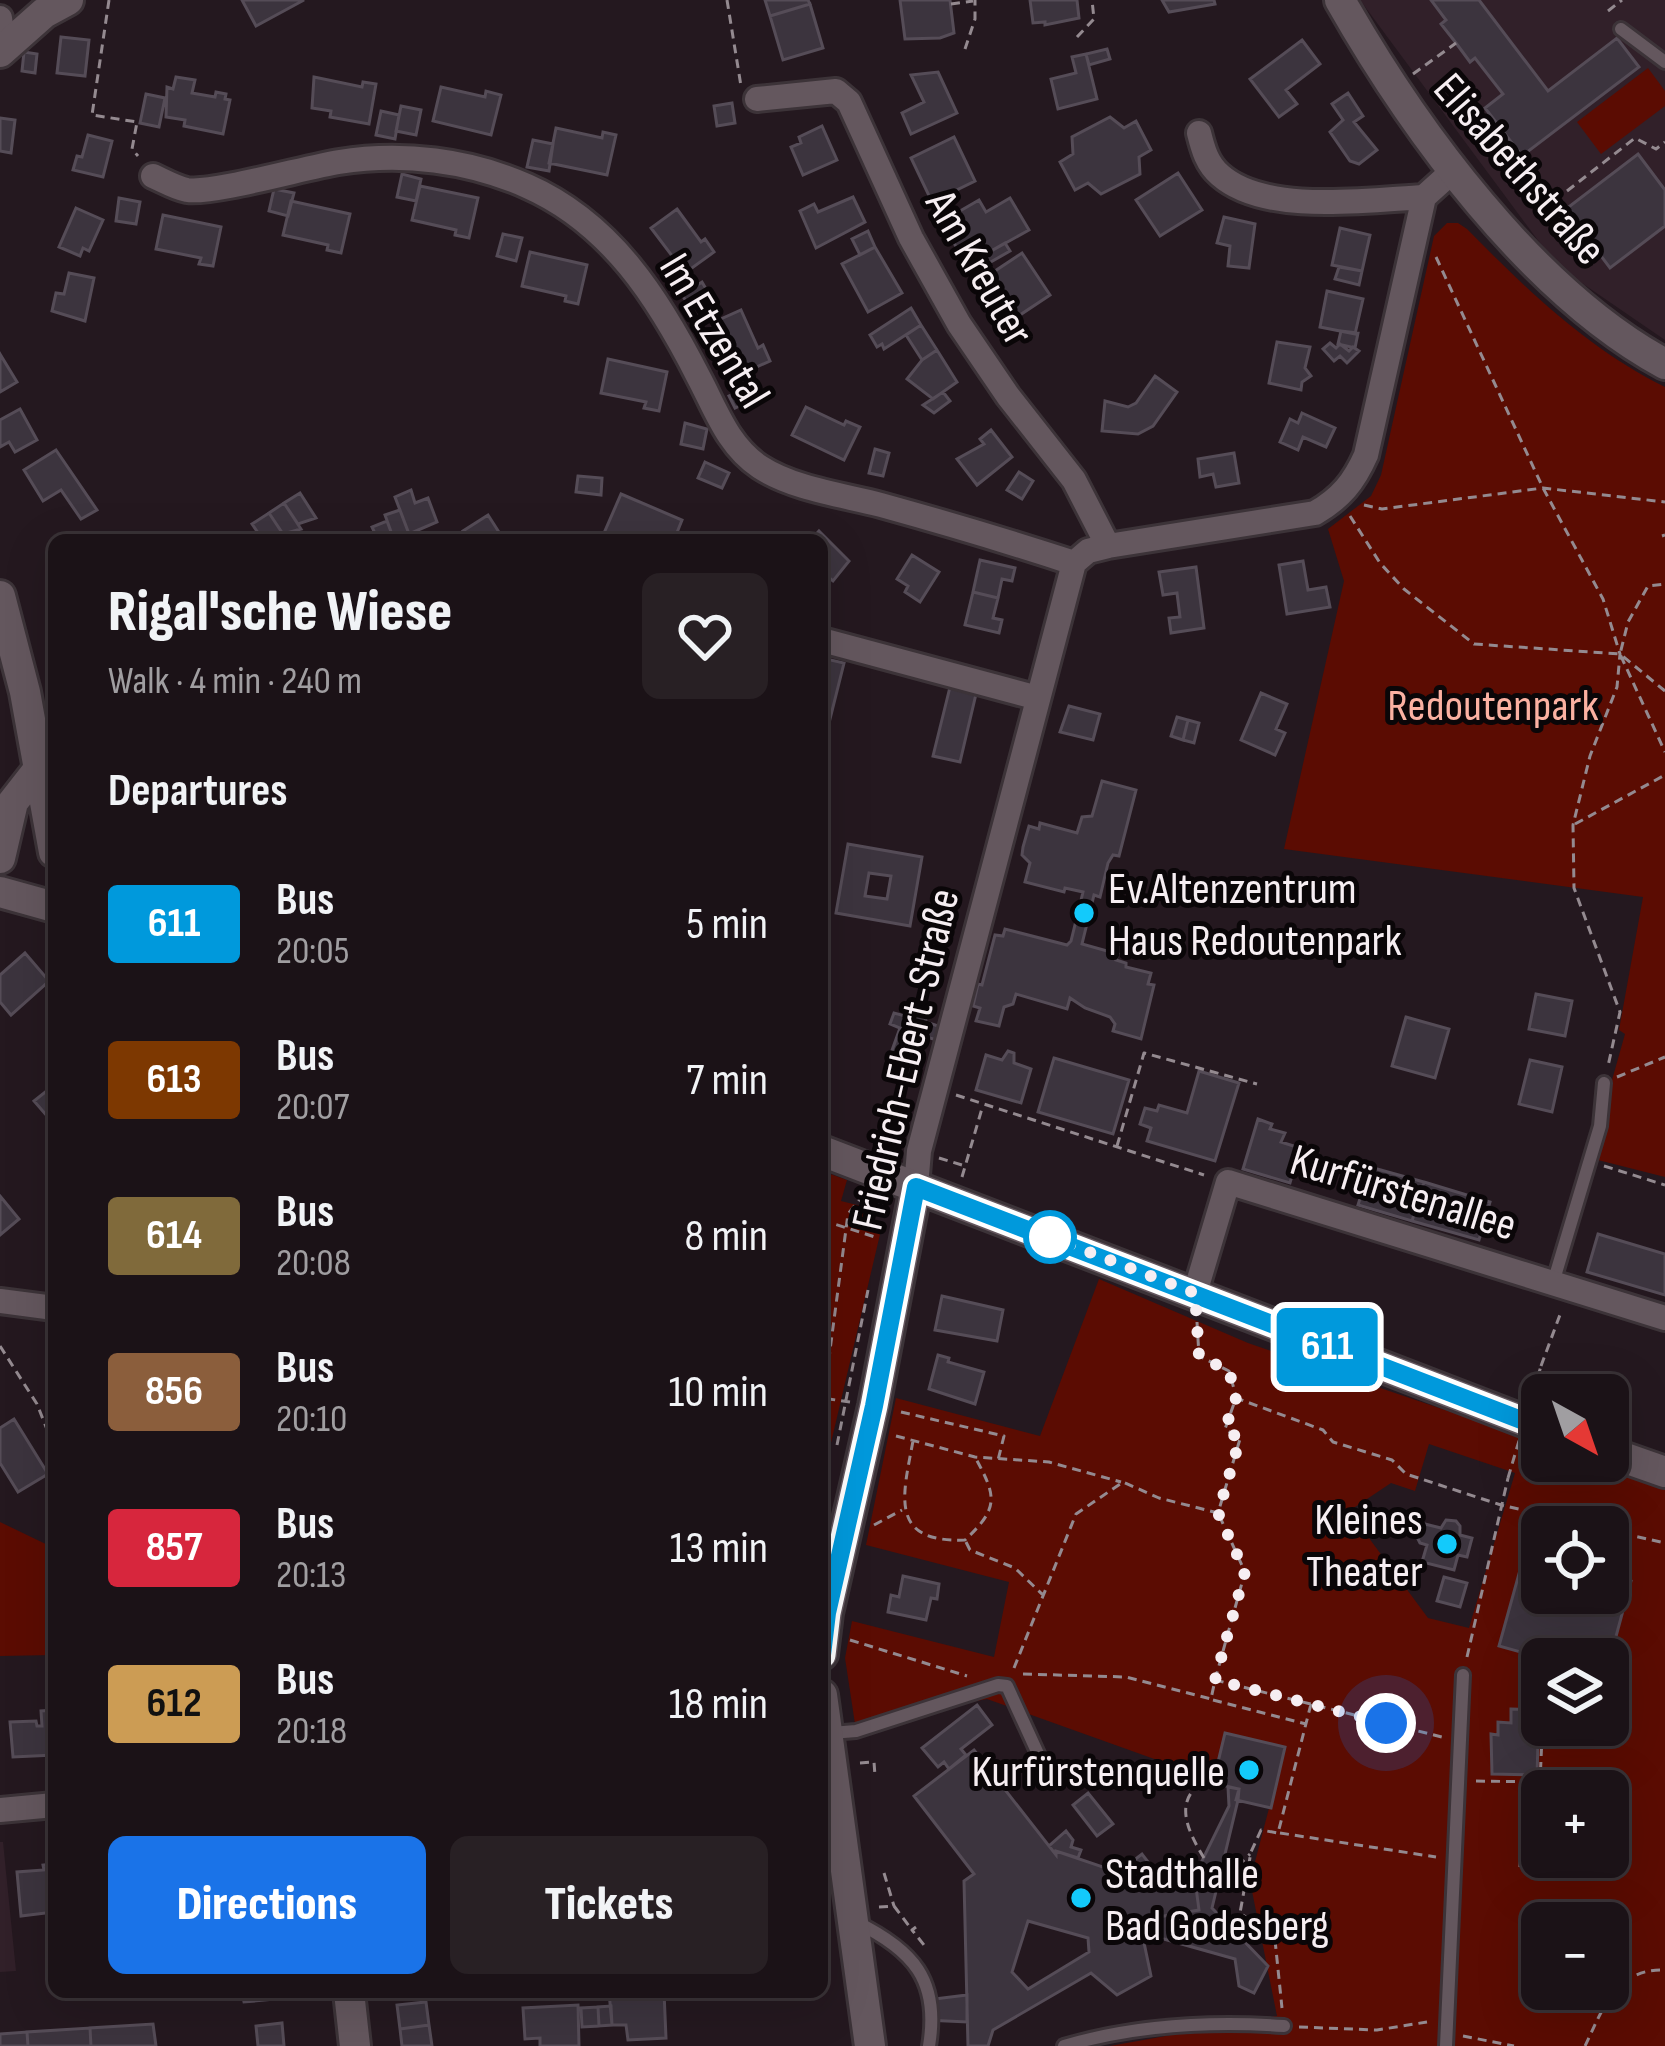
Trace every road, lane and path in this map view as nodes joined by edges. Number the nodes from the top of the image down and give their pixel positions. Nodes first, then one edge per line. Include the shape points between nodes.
1 (68, 0) edge
2 (109, 0) edge
3 (727, 0) edge
4 (975, 0) edge
5 (1092, 0) edge
6 (1340, 0) edge
7 (1622, 0) edge
8 (951, 4) dead end
9 (1608, 11) dead end
10 (1621, 29) dead end
11 (1077, 37) dead end
12 (1, 39) edge
13 (1456, 43) dead end
14 (965, 49) dead end
15 (1665, 62) edge
16 (1414, 73) dead end
17 (757, 99) joint
18 (1199, 133) dead end
19 (134, 141) dead end
20 (1665, 142) edge
21 (1455, 169) junction
22 (153, 176) dead end
23 (1567, 190) dead end
24 (1424, 197) junction
25 (1437, 259) dead end
26 (1665, 364) edge
27 (1543, 488) junction
28 (1339, 499) junction
29 (1665, 502) edge
30 (1108, 546) junction
31 (1074, 562) junction
32 (1665, 584) edge
33 (0, 596) edge
34 (828, 642) edge
35 (1620, 654) junction
36 (1665, 691) edge
37 (1037, 698) junction
38 (1665, 752) edge
39 (38, 770) junction
40 (1665, 775) edge
41 (48, 821) edge
42 (1573, 825) junction
43 (0, 858) edge
44 (0, 892) edge
45 (48, 905) edge
46 (1665, 1057) edge
47 (1604, 1083) junction
48 (1257, 1084) dead end
49 (937, 1090) junction
50 (1117, 1148) junction
51 (828, 1153) edge
52 (1590, 1161) junction
53 (872, 1171) junction
54 (1228, 1182) junction
55 (1665, 1185) edge
56 (916, 1187) junction
57 (828, 1222) edge
58 (846, 1226) junction
59 (879, 1239) dead end
60 (869, 1286) dead end
61 (1561, 1286) junction
62 (1195, 1293) junction
63 (0, 1300) edge
64 (48, 1307) edge
65 (1665, 1318) edge
66 (0, 1346) edge
67 (828, 1365) edge
68 (828, 1396) edge
69 (1236, 1398) junction
70 (859, 1404) junction
71 (1521, 1420) edge
72 (48, 1432) dead end
73 (901, 1437) dead end
74 (914, 1439) junction
75 (975, 1457) junction
76 (1629, 1459) edge
77 (998, 1460) junction
78 (834, 1462) dead end
79 (1665, 1472) edge
80 (1123, 1482) junction
81 (1501, 1505) junction
82 (1521, 1510) edge
83 (1218, 1513) junction
84 (1629, 1535) edge
85 (965, 1540) junction
86 (1665, 1543) edge
87 (1045, 1596) junction
88 (828, 1610) edge
89 (828, 1638) edge
90 (1463, 1675) joint
91 (1215, 1680) junction
92 (1002, 1685) junction
93 (1211, 1700) junction
94 (1311, 1704) junction
95 (1306, 1724) junction
96 (828, 1734) edge
97 (1461, 1742) junction
98 (828, 1760) edge
99 (1521, 1778) edge
100 (1209, 1779) dead end
101 (1472, 1781) dead end
102 (1057, 1782) dead end
103 (48, 1806) edge
104 (0, 1810) edge
105 (1278, 1833) junction
106 (1521, 1837) edge
107 (1251, 1852) junction
108 (1204, 1858) dead end
109 (1456, 1860) junction
110 (1223, 1863) dead end
111 (1520, 1867) dead end
112 (884, 1873) dead end
113 (894, 1906) junction
114 (852, 1914) junction
115 (1316, 1926) dead end
116 (1274, 1937) junction
117 (923, 1945) dead end
118 (1665, 1970) edge
119 (350, 1998) edge
120 (1284, 2026) junction
121 (1446, 2040) edge
122 (355, 2046) edge
123 (870, 2046) edge
124 (929, 2046) edge
125 (1064, 2046) edge
126 (1514, 2046) edge
127 (1585, 2046) edge

1 - 12 street
2 - 19 path via 92,115 137,122
3 - 17 path via 739,84
4 - 8 path
4 - 14 path
5 - 11 path via 1094,19
6 - 21 street, Elisabethstraße
7 - 9 path
10 - 15 lane
13 - 16 path
17 - 30 street, Am Kreuter via 836,91 849,102 958,325 1075,480
18 - 24 street via 1210,164 1244,190 1339,202
20 - 23 path via 1656,149 1635,138
21 - 24 street
21 - 26 street, Elisabethstraße via 1601,326
22 - 31 street, Im Etzental via 190,190 385,158 465,164 526,185 566,207 633,268 664,310 721,424 760,468
24 - 28 street via 1366,455
25 - 27 path
27 - 28 path via 1382,509
27 - 29 path
27 - 35 path via 1603,598
28 - 30 street via 1315,513
28 - 35 path via 1404,589 1474,644
30 - 31 street
31 - 37 street, Friedrich-Ebert-Straße
32 - 35 path via 1648,586
33 - 39 street
34 - 37 street
35 - 36 path
35 - 38 path
35 - 42 path
37 - 49 street, Friedrich-Ebert-Straße
39 - 41 street
39 - 43 street via 14,802
40 - 42 path
42 - 47 path via 1574,888 1620,1012
44 - 45 street
46 - 47 path
47 - 52 lane
48 - 50 path via 1144,1053
49 - 50 path
49 - 56 street, Friedrich-Ebert-Straße
50 - 54 path
51 - 53 street
52 - 55 path
52 - 61 lane
53 - 56 street
53 - 58 path
54 - 61 street, Kurfürstenallee
54 - 62 street, Kurfürstenallee
56 - 62 street
56 - 70 street, Friedrich-Ebert-Straße
57 - 58 path
58 - 59 path
58 - 67 path
60 - 70 path
61 - 65 street, Kurfürstenallee
61 - 81 path, bridge
62 - 69 path via 1199,1356 1229,1371
62 - 71 street
63 - 64 street
66 - 72 path
68 - 70 path
69 - 81 path via 1392,1460 1406,1474
69 - 83 path via 1225,1429 1240,1439
70 - 77 path via 1004,1436
70 - 78 path
70 - 88 street, Friedrich-Ebert-Straße
73 - 74 path
74 - 75 path
74 - 85 path via 904,1509 920,1532
75 - 77 path
75 - 85 path via 993,1500
76 - 79 street
77 - 80 path via 1049,1462
80 - 83 path
80 - 87 path via 1076,1514
81 - 82 path
81 - 90 path
83 - 91 path via 1245,1572
84 - 86 path
85 - 87 path
87 - 92 path
89 - 92 path
90 - 97 lane
91 - 93 path
91 - 94 path
92 - 93 path via 1027,1671 1126,1677
92 - 96 lane
92 - 102 lane
93 - 95 path
94 - 95 path
94 - 97 path
95 - 105 path
97 - 109 lane
98 - 114 street
99 - 101 path
100 - 108 path via 1196,1785 1185,1812
103 - 104 street
105 - 107 path via 1261,1830
105 - 109 path
106 - 111 path
107 - 110 path via 1238,1866
107 - 116 path via 1240,1913
109 - 121 lane
112 - 113 path
113 - 114 path
113 - 117 path
114 - 123 street
114 - 124 lane via 918,1966 935,2011
115 - 116 path
116 - 120 path
118 - 127 path via 1625,1978
119 - 122 street
120 - 121 path via 1377,2030 1427,2022
120 - 125 lane via 1122,2031
121 - 126 path

